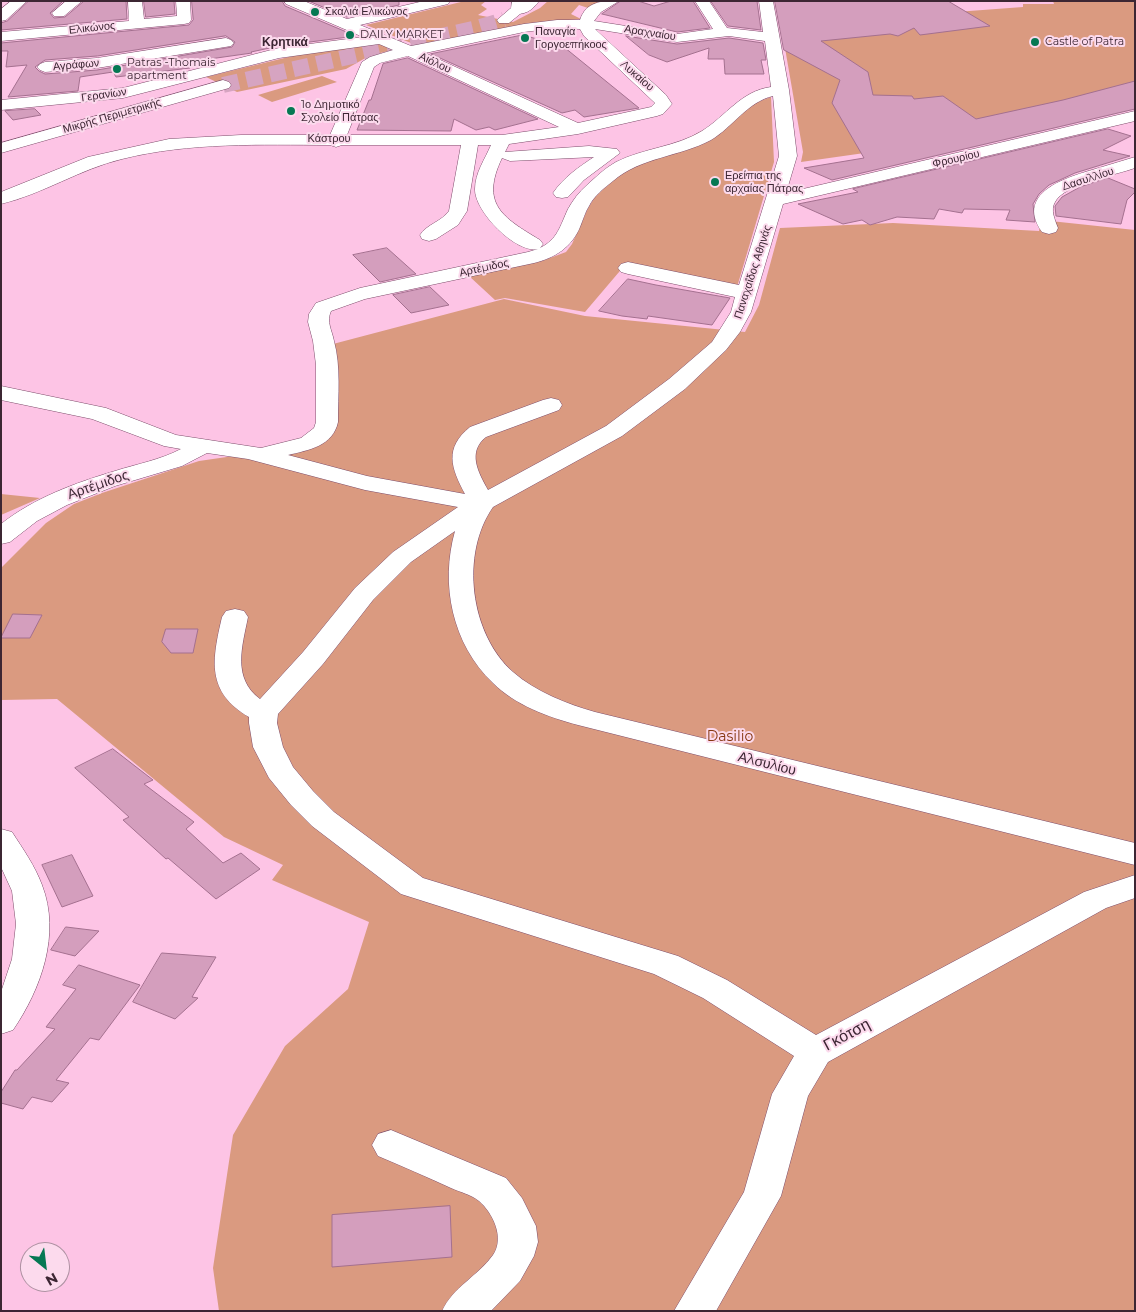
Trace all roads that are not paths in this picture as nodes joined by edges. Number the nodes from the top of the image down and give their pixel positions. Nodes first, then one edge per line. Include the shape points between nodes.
1 (20, 1) edge
2 (75, 1) edge
3 (135, 1) edge
4 (183, 1) edge
5 (291, 1) edge
6 (442, 1) edge
7 (532, 1) edge
8 (612, 1) edge
9 (702, 1) edge
10 (766, 1) edge
11 (502, 4) dead end
12 (519, 6) edge
13 (59, 13) dead end
14 (1, 17) edge
15 (489, 17) tunnel mouth
16 (504, 20) tunnel mouth
17 (137, 24) junction
18 (346, 24) junction
19 (587, 24) junction
20 (722, 32) junction
21 (1, 37) edge
22 (772, 38) junction
23 (381, 39) junction
24 (226, 44) dead end
25 (409, 51) junction
26 (95, 57) junction
27 (45, 67) dead end
28 (781, 90) junction
29 (104, 96) junction
30 (1, 105) edge
31 (662, 108) joint
32 (1135, 116) edge
33 (578, 128) junction
34 (1, 138) edge
35 (470, 140) junction
36 (502, 140) junction
37 (336, 141) junction
38 (1, 148) edge
39 (494, 157) junction
40 (1135, 162) edge
41 (562, 193) dead end
42 (1, 199) edge
43 (776, 200) junction
44 (1049, 228) dead end
45 (429, 235) dead end
46 (533, 244) dead end
47 (628, 268) dead end
48 (746, 293) junction
49 (1, 393) edge
50 (551, 405) dead end
51 (201, 446) junction
52 (261, 455) junction
53 (483, 504) junction
54 (1, 537) edge
55 (235, 617) dead end
56 (264, 713) junction
57 (1, 839) edge
58 (1135, 854) edge
59 (1135, 886) edge
60 (1, 1021) edge
61 (815, 1052) junction
62 (391, 1145) dead end
63 (462, 1311) edge
64 (694, 1311) edge

1 - 14 street
2 - 13 street
3 - 17 street
4 - 17 street, Ελικώνος via 184,20
5 - 18 street, Αιόλου
6 - 18 street
7 - 12 street via 527,6
8 - 19 street via 593,9 588,14
9 - 20 street
10 - 22 street, Παναχαΐδος Αθηνάς
11 - 15 street via 500,11
12 - 16 street
17 - 21 street, Ελικώνος
18 - 23 street, Αιόλου
19 - 20 street, Αραχναίου via 677,38
19 - 25 street, Αραχναίου via 538,25
19 - 31 street, Λυκαίου via 595,41 660,98 664,104
20 - 22 street, Αραχναίου
22 - 28 street, Παναχαΐδος Αθηνάς
23 - 25 street, Αιόλου
23 - 29 street, Γερανίων via 284,52
24 - 26 street, Αγράφων
25 - 33 street, Αιόλου
25 - 37 street, Αραχναίου via 379,58 369,64
26 - 27 street, Αγράφων
26 - 29 street
28 - 43 street, Παναχαΐδος Αθηνάς via 789,149
28 - 52 street, Αρτέμιδος via 753,97 704,136 618,168 585,197 566,239 551,250 516,261 368,292 327,305 320,311 318,322 327,365 325,431 309,444
29 - 30 street, Γερανίων
31 - 33 street, Κάστρου via 640,116
32 - 43 street, Φρουρίου via 1023,145
33 - 36 street, Κάστρου
34 - 38 street, Μικρής Περιμετρικής via 217,82
35 - 36 street, Κάστρου
35 - 37 street, Κάστρου
35 - 45 street via 458,211 452,221
36 - 39 street
37 - 42 street, Κάστρου via 220,140 151,147 94,161
39 - 41 street via 589,151 611,153 578,176
39 - 46 street via 485,178 485,201 502,225
40 - 44 street, Δασυλλίου via 1056,189 1042,205
43 - 48 street, Παναχαΐδος Αθηνάς
47 - 48 street
48 - 53 street, Παναχαΐδος Αθηνάς via 741,312 728,336 678,384 600,440
49 - 51 street via 98,413 163,438
50 - 53 street via 478,432 468,440 463,460
51 - 52 street
51 - 54 street, Αρτέμιδος via 178,460 64,496 24,519
52 - 53 street via 365,483
53 - 56 street, Παναχαΐδος Αθηνάς via 445,525 389,568
53 - 58 street, Αλσυλίου via 469,526 463,553 467,614 488,662 504,678 538,700 588,719
55 - 56 street via 226,657 230,682 244,702
56 - 61 street via 264,736 268,747 280,770 302,798 323,819 412,886 666,964 714,989
57 - 60 street via 28,891 32,932 23,984
59 - 61 street, Γκότση via 1095,900
61 - 64 street, Γκότση via 790,1094 762,1196
62 - 63 street via 492,1189 512,1215 518,1245 512,1263

